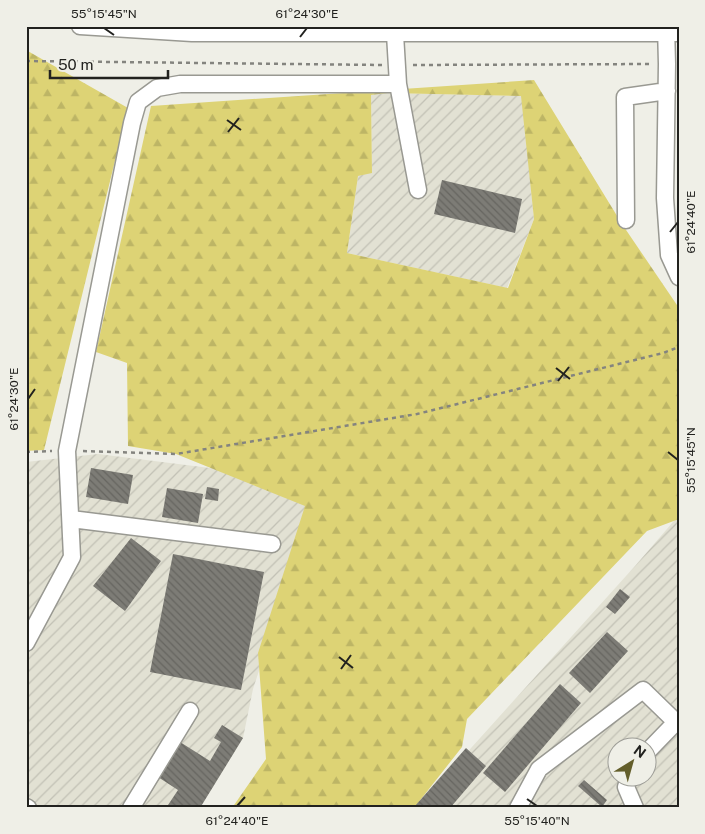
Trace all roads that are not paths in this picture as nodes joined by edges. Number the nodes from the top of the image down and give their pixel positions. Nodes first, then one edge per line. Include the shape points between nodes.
1 (80, 26) edge
2 (670, 31) edge
3 (395, 34) junction
4 (398, 84) junction
5 (666, 91) junction
6 (418, 190) dead end
7 (672, 198) edge
8 (626, 220) dead end
9 (679, 277) edge
10 (71, 519) junction
11 (272, 544) dead end
12 (26, 643) edge
13 (190, 711) dead end
14 (677, 724) edge
15 (658, 742) edge
16 (626, 786) edge
17 (132, 808) edge
18 (518, 808) edge
19 (635, 808) edge

1 - 3 lane via 192,33
2 - 3 lane
2 - 5 lane
3 - 4 lane
4 - 6 lane
4 - 10 lane via 180,84 157,88 138,102 67,450
5 - 7 lane
5 - 8 lane via 624,96
7 - 9 lane via 669,254
10 - 11 lane
10 - 12 lane via 72,557
13 - 17 lane
14 - 15 lane
14 - 18 lane via 643,690 539,769
16 - 19 lane

